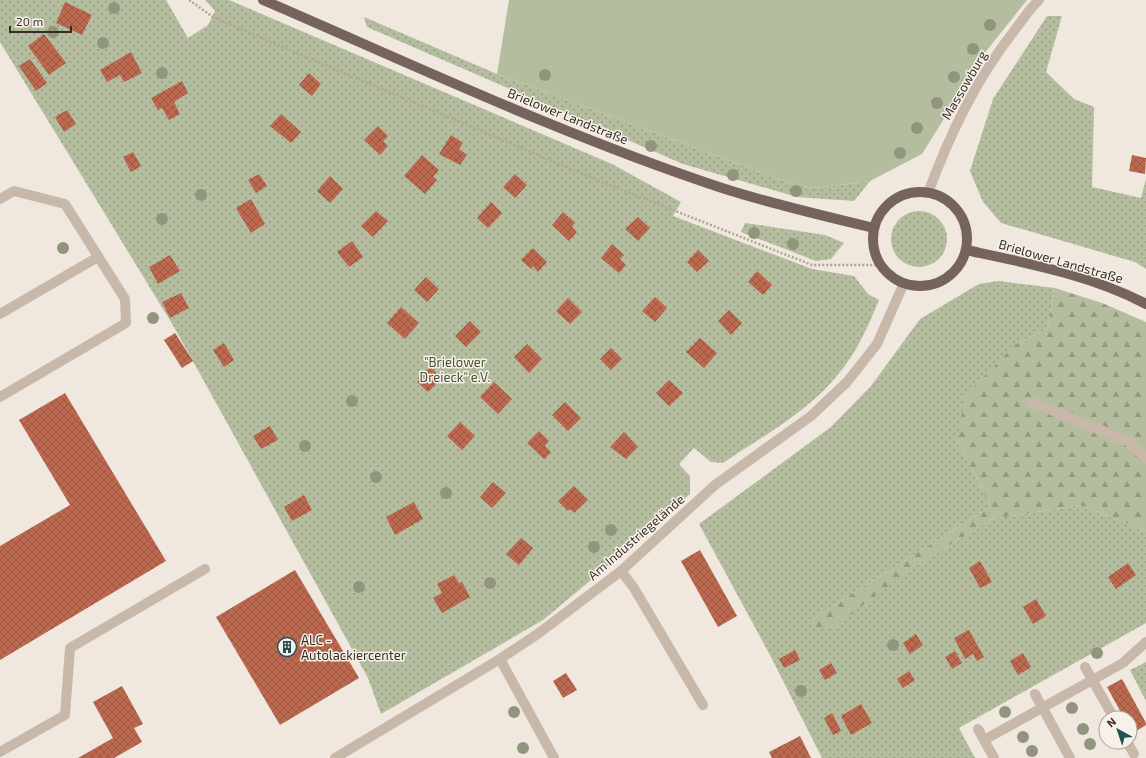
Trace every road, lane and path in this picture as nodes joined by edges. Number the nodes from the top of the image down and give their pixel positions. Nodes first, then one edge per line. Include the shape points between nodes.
1 (189, 0) edge
2 (263, 0) edge
3 (1039, 0) edge
4 (928, 193) junction
5 (0, 199) edge
6 (874, 228) junction
7 (966, 250) junction
8 (98, 257) junction
9 (881, 265) junction
10 (904, 283) junction
11 (1146, 304) edge
12 (0, 314) edge
13 (0, 397) edge
14 (1032, 402) dead end
15 (1146, 458) edge
16 (205, 569) dead end
17 (621, 571) junction
18 (1146, 642) edge
19 (500, 659) junction
20 (1085, 668) dead end
21 (1092, 680) junction
22 (1035, 694) dead end
23 (703, 705) dead end
24 (1043, 707) junction
25 (1109, 710) edge
26 (978, 729) dead end
27 (984, 740) junction
28 (1132, 750) edge
29 (0, 752) edge
30 (1134, 754) dead end
31 (335, 758) edge
32 (554, 758) edge
33 (994, 758) edge
34 (1070, 758) edge

1 - 9 path via 213,17 299,54 602,182 812,265
2 - 6 main road, Brielower Landstraße via 510,108 652,164 780,205
3 - 4 street, Massowburg via 994,57 970,97 945,148
4 - 6 main road via 910,192 899,196 882,210
4 - 7 main road via 939,195 959,212 966,230
5 - 8 street via 14,191 65,204
6 - 9 main road via 873,242
7 - 10 main road via 961,262 943,280 919,286
7 - 11 main road, Brielower Landstraße via 1036,265 1121,291
8 - 12 street
8 - 13 street via 125,299 126,323
9 - 10 main road via 892,277
10 - 17 street, Am Industriegelände via 877,344 847,382 811,416 715,485
14 - 15 street via 1128,441
16 - 29 street via 70,648 65,715
17 - 19 street, Am Industriegelände
17 - 23 street via 634,588
18 - 21 street via 1123,663
19 - 31 street, Am Industriegelände
19 - 32 street
20 - 21 street
21 - 24 street
21 - 25 street
22 - 24 street
24 - 27 street
24 - 34 street
26 - 27 street
27 - 33 street
28 - 30 street

